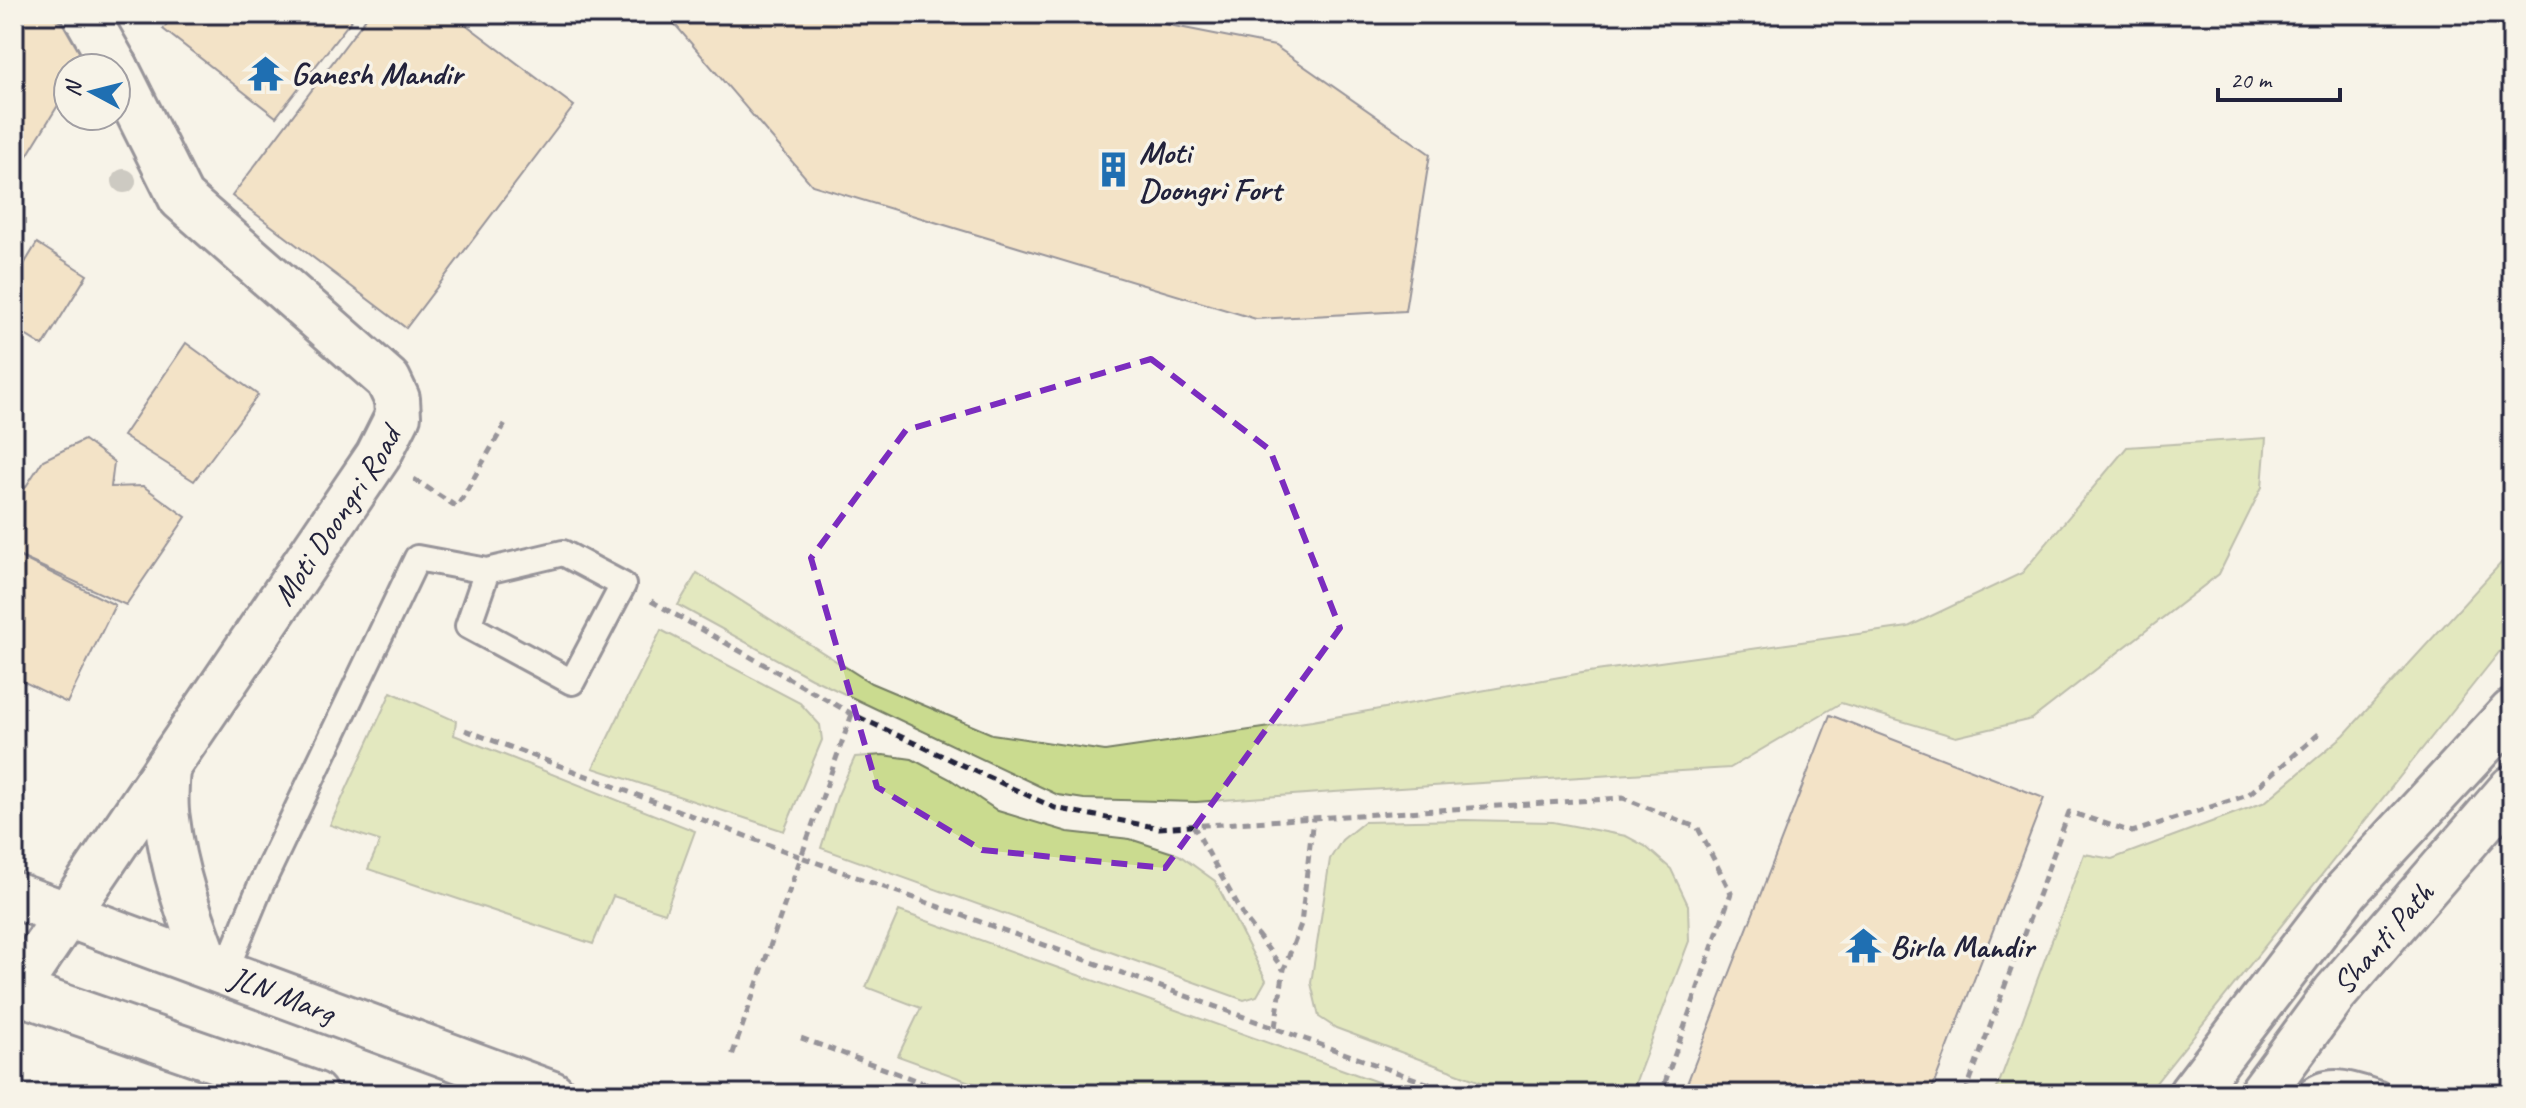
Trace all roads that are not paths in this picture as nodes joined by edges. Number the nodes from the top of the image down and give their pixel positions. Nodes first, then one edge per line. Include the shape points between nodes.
1 (85, 14) edge
2 (107, 52) edge
3 (132, 100) edge
4 (487, 571) junction
5 (2512, 712) edge
6 (167, 768) junction
7 (2512, 788) edge
8 (14, 894) edge
9 (66, 914) junction
10 (216, 968) junction
11 (15, 991) edge
12 (267, 1086) edge
13 (314, 1094) edge
14 (552, 1094) edge
15 (2191, 1094) edge
16 (2261, 1094) edge
17 (2308, 1094) edge
18 (2379, 1094) edge

1 - 2 main road, Moti Doongri Road
3 - 6 main road, Moti Doongri Road via 181,198 388,380 398,416 378,456
4 - 4 lane via 563,553 623,585 572,682 468,626
4 - 10 lane via 417,558
5 - 15 main road via 2347,890
6 - 9 main road, Moti Doongri Road
6 - 10 main road via 166,817 174,857 187,910
7 - 16 main road, Shanti Path via 2335,993
8 - 9 main road, JLN Marg
9 - 10 main road, JLN Marg
9 - 11 main road, Moti Doongri Road
10 - 14 main road, JLN Marg
11 - 12 main road
12 - 13 main road
17 - 18 lane via 2317,1086 2343,1082

